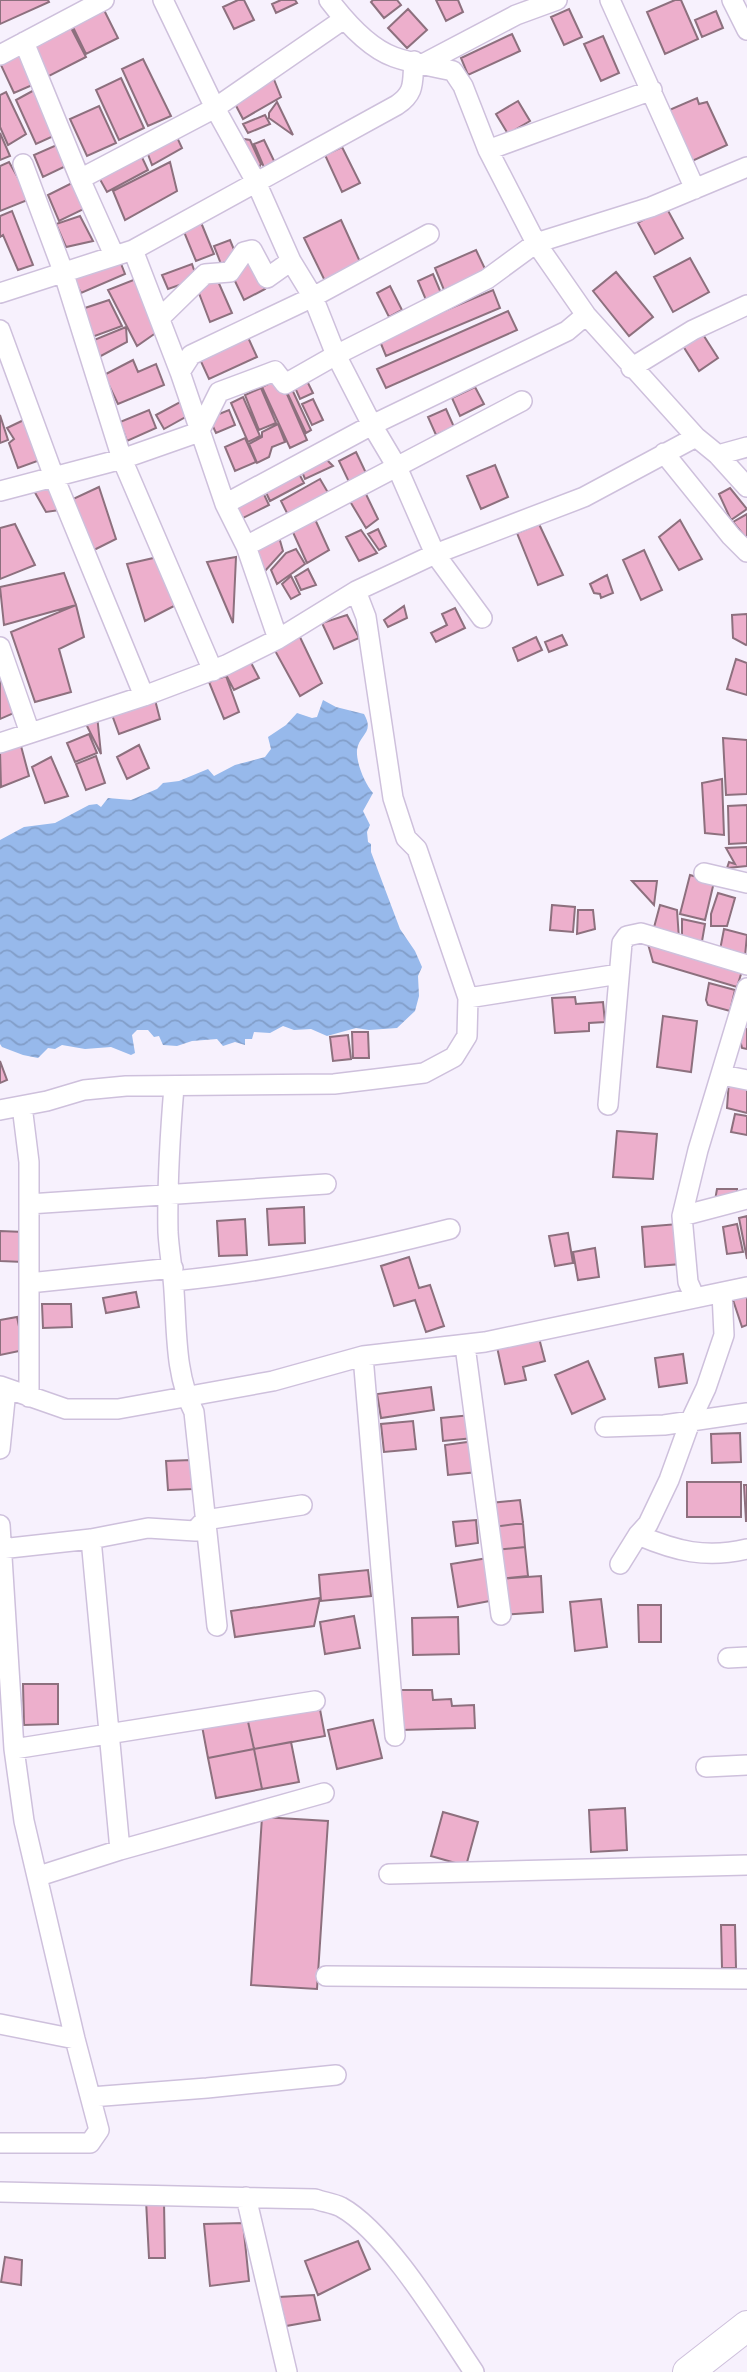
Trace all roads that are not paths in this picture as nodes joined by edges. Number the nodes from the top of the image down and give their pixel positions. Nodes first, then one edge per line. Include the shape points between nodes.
1 (104, 0) edge
2 (163, 0) edge
3 (329, 0) edge
4 (557, 0) edge
5 (610, 0) edge
6 (732, 0) edge
7 (344, 19) junction
8 (747, 30) edge
9 (24, 42) junction
10 (0, 55) edge
11 (419, 63) junction
12 (652, 90) junction
13 (215, 108) junction
14 (488, 150) junction
15 (23, 164) dead end
16 (747, 167) edge
17 (80, 179) junction
18 (256, 182) junction
19 (695, 189) junction
20 (429, 234) dead end
21 (536, 243) junction
22 (134, 250) junction
23 (114, 255) junction
24 (291, 261) junction
25 (63, 271) junction
26 (0, 293) edge
27 (313, 297) junction
28 (747, 305) edge
29 (586, 315) junction
30 (160, 318) junction
31 (0, 330) edge
32 (336, 355) junction
33 (631, 368) junction
34 (180, 372) junction
35 (522, 401) dead end
36 (372, 425) junction
37 (199, 432) junction
38 (696, 438) junction
39 (747, 446) edge
40 (664, 453) junction
41 (718, 455) junction
42 (122, 459) junction
43 (397, 467) junction
44 (54, 477) junction
45 (747, 487) edge
46 (0, 491) edge
47 (225, 504) junction
48 (246, 545) junction
49 (747, 552) edge
50 (435, 554) junction
51 (356, 591) junction
52 (482, 618) dead end
53 (278, 639) junction
54 (0, 647) edge
55 (213, 671) junction
56 (144, 696) junction
57 (30, 733) junction
58 (0, 743) edge
59 (704, 873) dead end
60 (747, 883) edge
61 (747, 965) edge
62 (619, 974) junction
63 (747, 988) edge
64 (468, 998) junction
65 (722, 1075) junction
66 (747, 1080) edge
67 (174, 1087) junction
68 (608, 1105) dead end
69 (22, 1106) junction
70 (0, 1110) edge
71 (326, 1184) dead end
72 (169, 1194) junction
73 (747, 1199) edge
74 (29, 1203) junction
75 (682, 1216) junction
76 (450, 1229) dead end
77 (174, 1275) junction
78 (29, 1283) junction
79 (747, 1287) edge
80 (722, 1293) junction
81 (695, 1298) junction
82 (465, 1346) junction
83 (363, 1356) junction
84 (3, 1388) edge
85 (186, 1397) junction
86 (29, 1398) junction
87 (747, 1413) edge
88 (690, 1422) junction
89 (606, 1427) dead end
90 (0, 1449) edge
91 (302, 1505) dead end
92 (205, 1520) junction
93 (0, 1525) edge
94 (638, 1535) junction
95 (91, 1539) junction
96 (0, 1549) edge
97 (747, 1549) edge
98 (620, 1564) dead end
99 (501, 1615) dead end
100 (217, 1626) dead end
101 (315, 1701) dead end
102 (110, 1735) junction
103 (395, 1736) dead end
104 (14, 1749) junction
105 (747, 1765) edge
106 (706, 1767) dead end
107 (324, 1793) dead end
108 (120, 1850) junction
109 (747, 1865) edge
110 (389, 1874) dead end
111 (39, 1876) junction
112 (326, 1976) dead end
113 (747, 1979) edge
114 (0, 2024) edge
115 (75, 2039) junction
116 (337, 2075) dead end
117 (91, 2097) junction
118 (0, 2143) edge
119 (0, 2192) edge
120 (246, 2197) junction
121 (747, 2326) edge
122 (287, 2372) edge
123 (474, 2372) edge
124 (688, 2372) edge

1 - 9 street
2 - 13 street
3 - 7 street
4 - 11 street
5 - 12 street
6 - 8 street
7 - 11 street via 393,57
7 - 13 street
9 - 10 street
9 - 17 street
11 - 14 street via 453,71
11 - 18 street via 407,98
12 - 14 street
12 - 19 street
13 - 17 street
13 - 18 street
14 - 21 street
15 - 25 street
16 - 19 street
17 - 23 street
18 - 22 street
18 - 24 street
19 - 21 street
20 - 27 street
21 - 29 street
21 - 32 street via 487,279
22 - 23 street
22 - 30 street
23 - 25 street
24 - 27 street
24 - 30 street via 267,278 252,250 244,252 230,272 205,274
25 - 26 street
25 - 42 street
27 - 32 street
27 - 34 street via 191,355
28 - 33 street via 693,330
29 - 33 street
29 - 36 street via 567,331
30 - 34 street
31 - 44 street
32 - 36 street
32 - 37 street via 285,384 275,372 219,392
33 - 38 street
34 - 37 street
35 - 43 street
36 - 43 street
36 - 47 street
37 - 42 street
37 - 47 street
38 - 40 street
38 - 41 street
39 - 41 street
40 - 49 street
40 - 50 street via 584,497
41 - 45 street
42 - 44 street
42 - 55 street
43 - 48 street
43 - 50 street
44 - 46 street
44 - 56 street
47 - 48 street
48 - 53 street
50 - 51 street
50 - 52 street
51 - 53 street
51 - 64 street via 366,617 393,798 406,838 417,849
53 - 55 street
54 - 57 street
55 - 56 street
56 - 57 street
57 - 58 street
59 - 60 street
61 - 62 street via 641,933 627,936 622,943
62 - 64 street
62 - 68 street
63 - 65 street
64 - 67 street via 467,1036 454,1057 424,1073 334,1084
65 - 66 street
65 - 75 street
67 - 69 street via 84,1090
67 - 72 street
69 - 70 street
69 - 74 street
71 - 72 street
72 - 74 street
72 - 77 street via 168,1235
73 - 75 street
74 - 78 street
75 - 81 street via 688,1282
76 - 77 street via 312,1262 229,1276
77 - 78 street
77 - 85 street
78 - 86 street
79 - 80 street
80 - 81 street
80 - 88 street via 724,1335
81 - 82 street
82 - 83 street
82 - 99 street
83 - 85 street via 273,1381
83 - 103 street
84 - 86 street
84 - 90 street
85 - 86 street via 118,1409 66,1409
85 - 92 street via 194,1412
87 - 88 street
88 - 89 street
88 - 94 street via 669,1480
91 - 92 street
92 - 95 street via 195,1531 148,1528
92 - 100 street
93 - 96 street
94 - 97 street via 691,1553
94 - 98 street
95 - 96 street
95 - 102 street
96 - 104 street
101 - 102 street
102 - 104 street
102 - 108 street
104 - 111 street via 24,1821
105 - 106 street
107 - 108 street
108 - 111 street
109 - 110 street
111 - 115 street
112 - 113 street
114 - 115 street
115 - 117 street
116 - 117 street
117 - 118 street via 99,2130 90,2143
119 - 120 street
120 - 122 street
120 - 123 street via 315,2199 340,2206 363,2223 424,2298
121 - 124 main road

